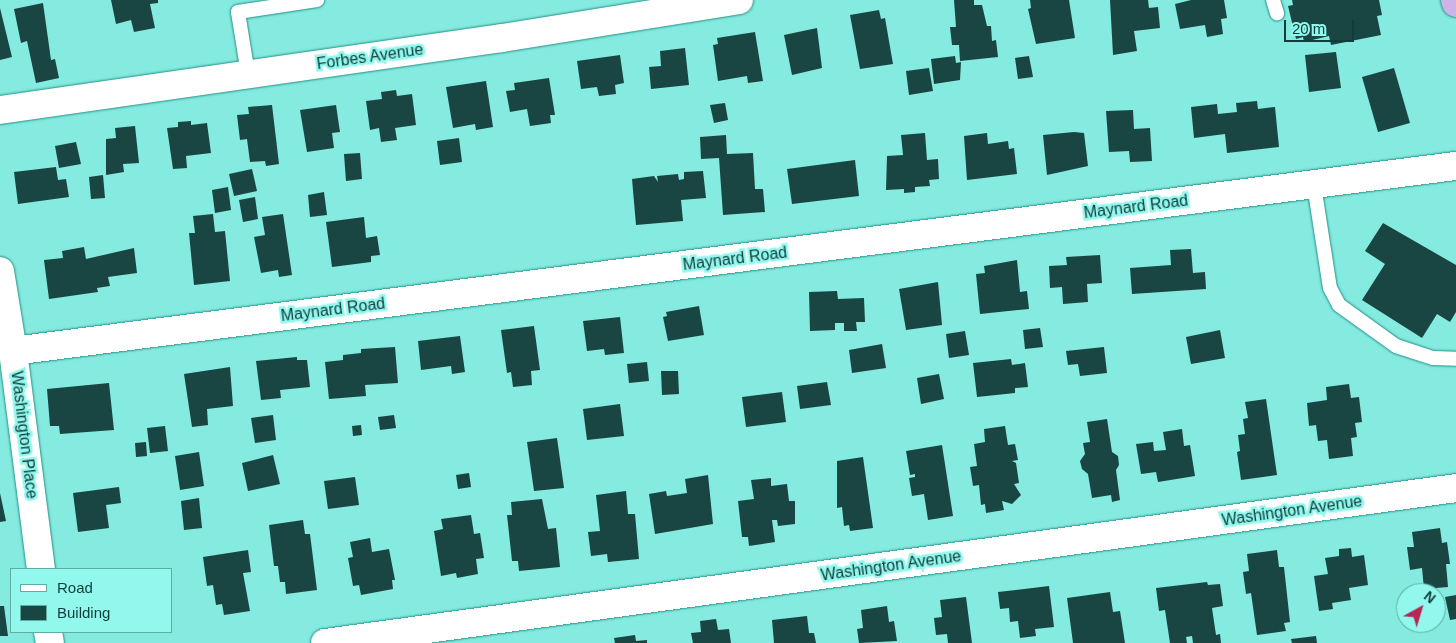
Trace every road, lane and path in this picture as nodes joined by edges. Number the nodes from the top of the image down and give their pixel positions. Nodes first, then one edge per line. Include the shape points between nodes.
1 (317, 0) edge
2 (739, 0) edge
3 (248, 74) junction
4 (0, 110) edge
5 (1456, 166) edge
6 (1314, 185) junction
7 (0, 271) edge
8 (13, 351) junction
9 (1456, 359) edge
10 (1456, 488) edge
11 (41, 568) edge
12 (476, 633) edge
13 (325, 643) edge

1 - 3 lane via 238,12
2 - 3 street, Forbes Avenue
3 - 4 street, Forbes Avenue
5 - 6 street, Maynard Road
6 - 8 street, Maynard Road
6 - 9 lane via 1330,288 1339,305 1396,346 1433,358
7 - 8 street, Washington Place
8 - 11 street, Washington Place
10 - 12 street, Washington Avenue
12 - 13 street, Washington Avenue

